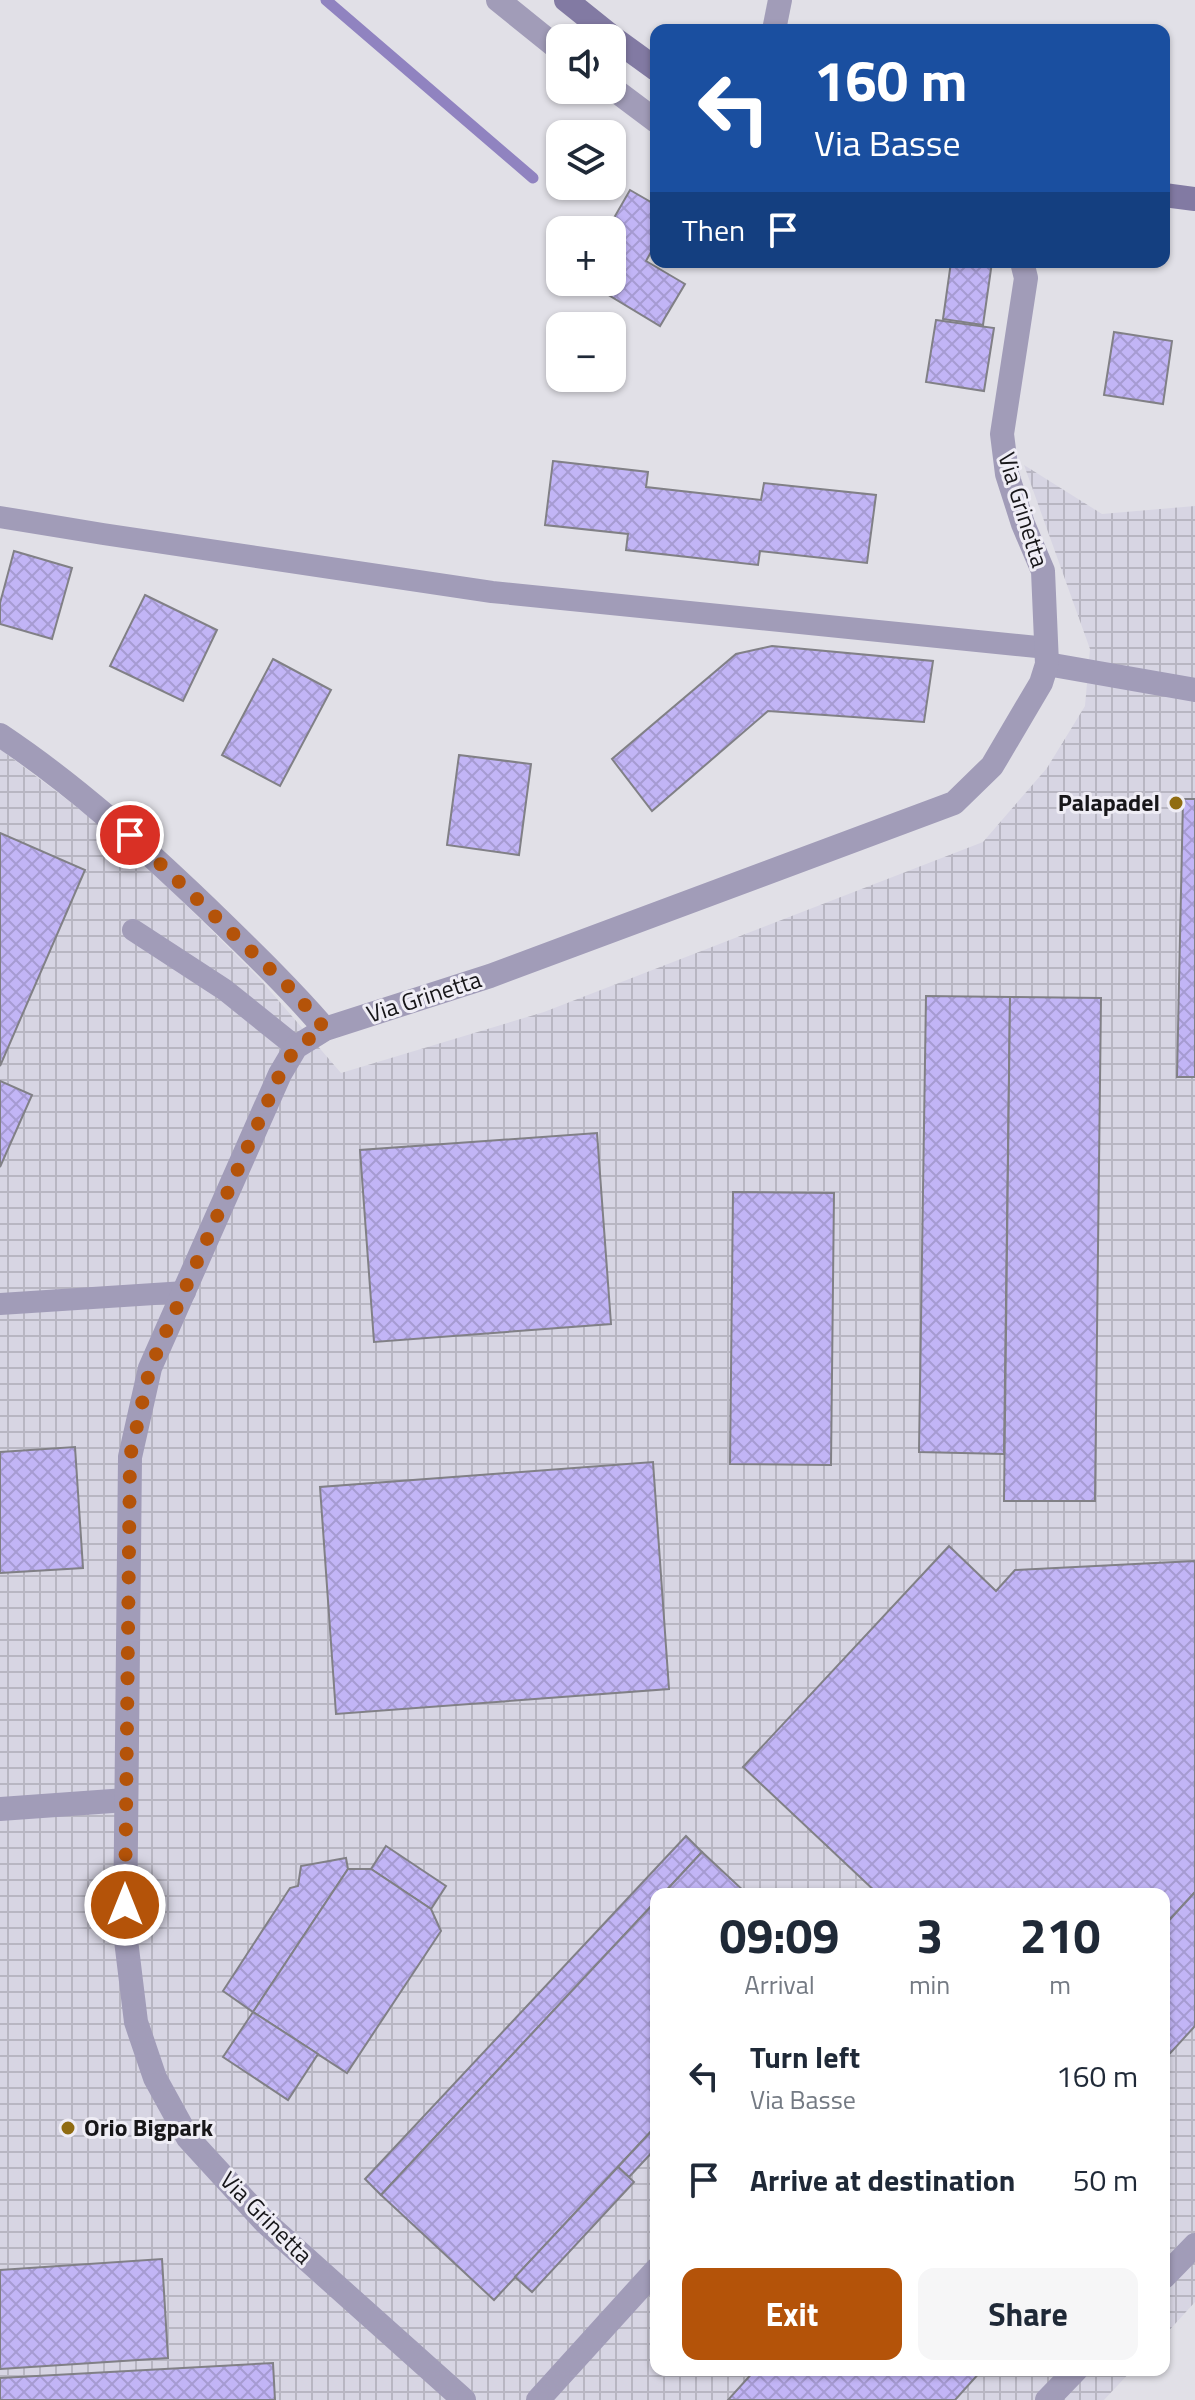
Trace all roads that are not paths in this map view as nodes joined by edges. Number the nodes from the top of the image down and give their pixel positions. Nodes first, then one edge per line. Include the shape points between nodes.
1 (498, 0) edge
2 (566, 0) edge
3 (780, 0) edge
4 (775, 24) edge
5 (546, 39) edge
6 (650, 65) edge
7 (626, 98) edge
8 (650, 116) edge
9 (1170, 196) edge
10 (1195, 199) edge
11 (1024, 268) edge
12 (0, 517) edge
13 (1047, 656) junction
14 (1195, 690) edge
15 (0, 735) edge
16 (133, 930) dead end
17 (325, 1029) junction
18 (296, 1047) junction
19 (185, 1292) junction
20 (0, 1304) edge
21 (126, 1800) junction
22 (0, 1809) edge
23 (1195, 2245) edge
24 (1170, 2271) edge
25 (650, 2277) edge
26 (1070, 2376) edge
27 (464, 2400) edge
28 (538, 2400) edge
29 (1047, 2400) edge

1 - 5 street
2 - 6 main road
3 - 4 street
7 - 8 street
9 - 10 main road
11 - 13 street, Via Grinetta via 1002,434 1007,474 1043,571
12 - 13 lane via 492,592
13 - 14 street
13 - 17 street, Via Grinetta via 1041,683 992,766 954,803 490,976
15 - 17 street via 130,835 294,992
16 - 18 lane via 225,990
17 - 18 street, Via Grinetta
18 - 19 street, Via Grinetta
19 - 20 lane
19 - 21 street, Via Grinetta via 150,1368 130,1457
21 - 22 street
21 - 27 street, Via Grinetta via 125,1932 136,2022 155,2078 188,2138 265,2222
23 - 24 street
25 - 28 street
26 - 29 street

